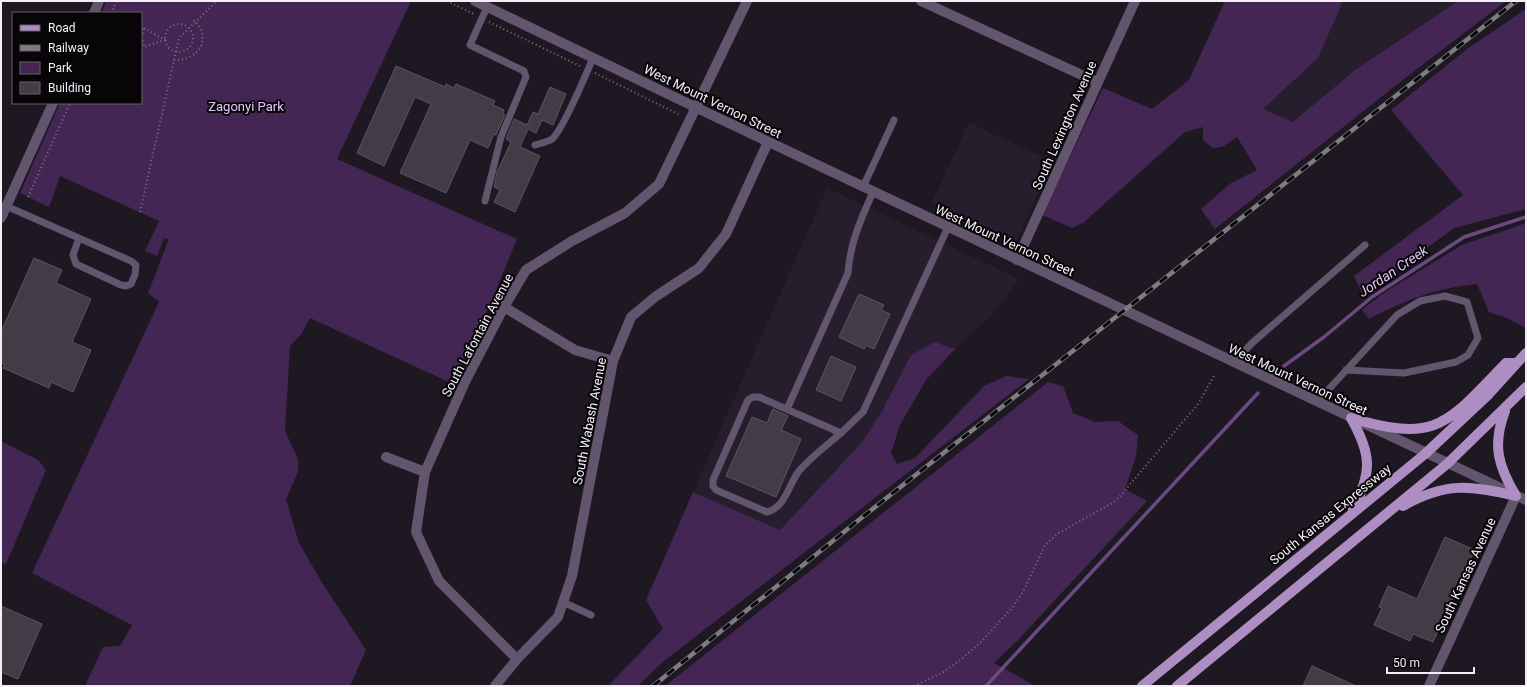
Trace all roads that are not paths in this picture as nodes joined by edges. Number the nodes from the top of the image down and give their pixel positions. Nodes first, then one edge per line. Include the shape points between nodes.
1 (99, 1) edge
2 (475, 1) edge
3 (747, 1) edge
4 (921, 1) edge
5 (1135, 1) edge
6 (487, 7) junction
7 (94, 12) edge
8 (593, 58) junction
9 (1097, 82) junction
10 (53, 104) edge
11 (695, 107) junction
12 (894, 120) dead end
13 (768, 142) junction
14 (535, 145) dead end
15 (868, 190) junction
16 (485, 201) dead end
17 (6, 206) junction
18 (1, 218) edge
19 (948, 227) junction
20 (79, 238) junction
21 (1365, 245) dead end
22 (1017, 260) junction
23 (504, 307) junction
24 (1526, 354) edge
25 (612, 361) junction
26 (1233, 363) junction
27 (1518, 363) junction
28 (1346, 370) junction
29 (1526, 388) edge
30 (1317, 402) junction
31 (1507, 407) junction
32 (787, 409) junction
33 (1351, 418) junction
34 (841, 433) junction
35 (1425, 454) junction
36 (386, 457) dead end
37 (1447, 464) junction
38 (425, 472) junction
39 (1516, 496) junction
40 (1526, 500) edge
41 (1351, 514) junction
42 (1379, 520) junction
43 (563, 602) junction
44 (590, 615) dead end
45 (517, 659) junction
46 (495, 686) edge
47 (1142, 686) edge
48 (1177, 686) edge
49 (1429, 686) edge

1 - 7 street
2 - 6 street, West Mount Vernon Street
3 - 11 street, South Lafontain Avenue
4 - 9 street
5 - 9 street, South Lexington Avenue
6 - 8 street, West Mount Vernon Street
6 - 16 lane via 470,45 524,71 526,77 501,137
8 - 11 street, West Mount Vernon Street
8 - 14 lane via 554,137
9 - 22 street, South Lexington Avenue
10 - 17 street
11 - 13 street, West Mount Vernon Street
11 - 23 street, South Lafontain Avenue via 659,184 625,213 572,241 526,270
12 - 15 lane
13 - 15 street, West Mount Vernon Street
13 - 25 street, South Wabash Avenue via 726,234 699,268 654,297 631,317
15 - 19 street, West Mount Vernon Street
15 - 32 lane via 849,257 848,273
17 - 18 street
17 - 20 lane
19 - 22 street, West Mount Vernon Street
19 - 34 lane via 863,412
20 - 20 lane via 73,255 76,264 121,285 131,284 136,264
21 - 26 lane via 1252,342
22 - 26 street, West Mount Vernon Street
23 - 25 street via 575,350
23 - 38 street, South Lafontain Avenue via 465,382
24 - 27 main road, South Kansas Expressway
25 - 43 street, South Wabash Avenue via 572,576
26 - 30 street, West Mount Vernon Street
27 - 33 main road via 1506,363 1456,414 1436,425 1400,430
27 - 35 main road, South Kansas Expressway
28 - 28 lane via 1397,315 1420,301 1445,296 1467,302 1478,338 1468,355 1456,362 1404,373
28 - 30 lane
29 - 31 main road
30 - 33 street, West Mount Vernon Street
31 - 37 main road
31 - 39 main road via 1498,440 1499,461
32 - 34 lane
32 - 34 lane via 759,397 748,400 713,480 716,490 767,512 774,510 780,505 799,472
33 - 35 street, West Mount Vernon Street
33 - 41 main road via 1364,443 1367,471 1365,484
35 - 37 street, West Mount Vernon Street
35 - 41 main road, South Kansas Expressway
36 - 38 street
37 - 39 street, West Mount Vernon Street
37 - 42 main road
38 - 45 street, South Lafontain Avenue via 416,532 439,581
39 - 40 street, West Mount Vernon Street
39 - 42 main road via 1472,488 1442,489 1411,502
39 - 49 street, South Kansas Avenue
41 - 47 main road, South Kansas Expressway
42 - 48 main road
43 - 44 lane
43 - 45 street, South Wabash Avenue via 558,617
45 - 46 street, South Wabash Avenue

